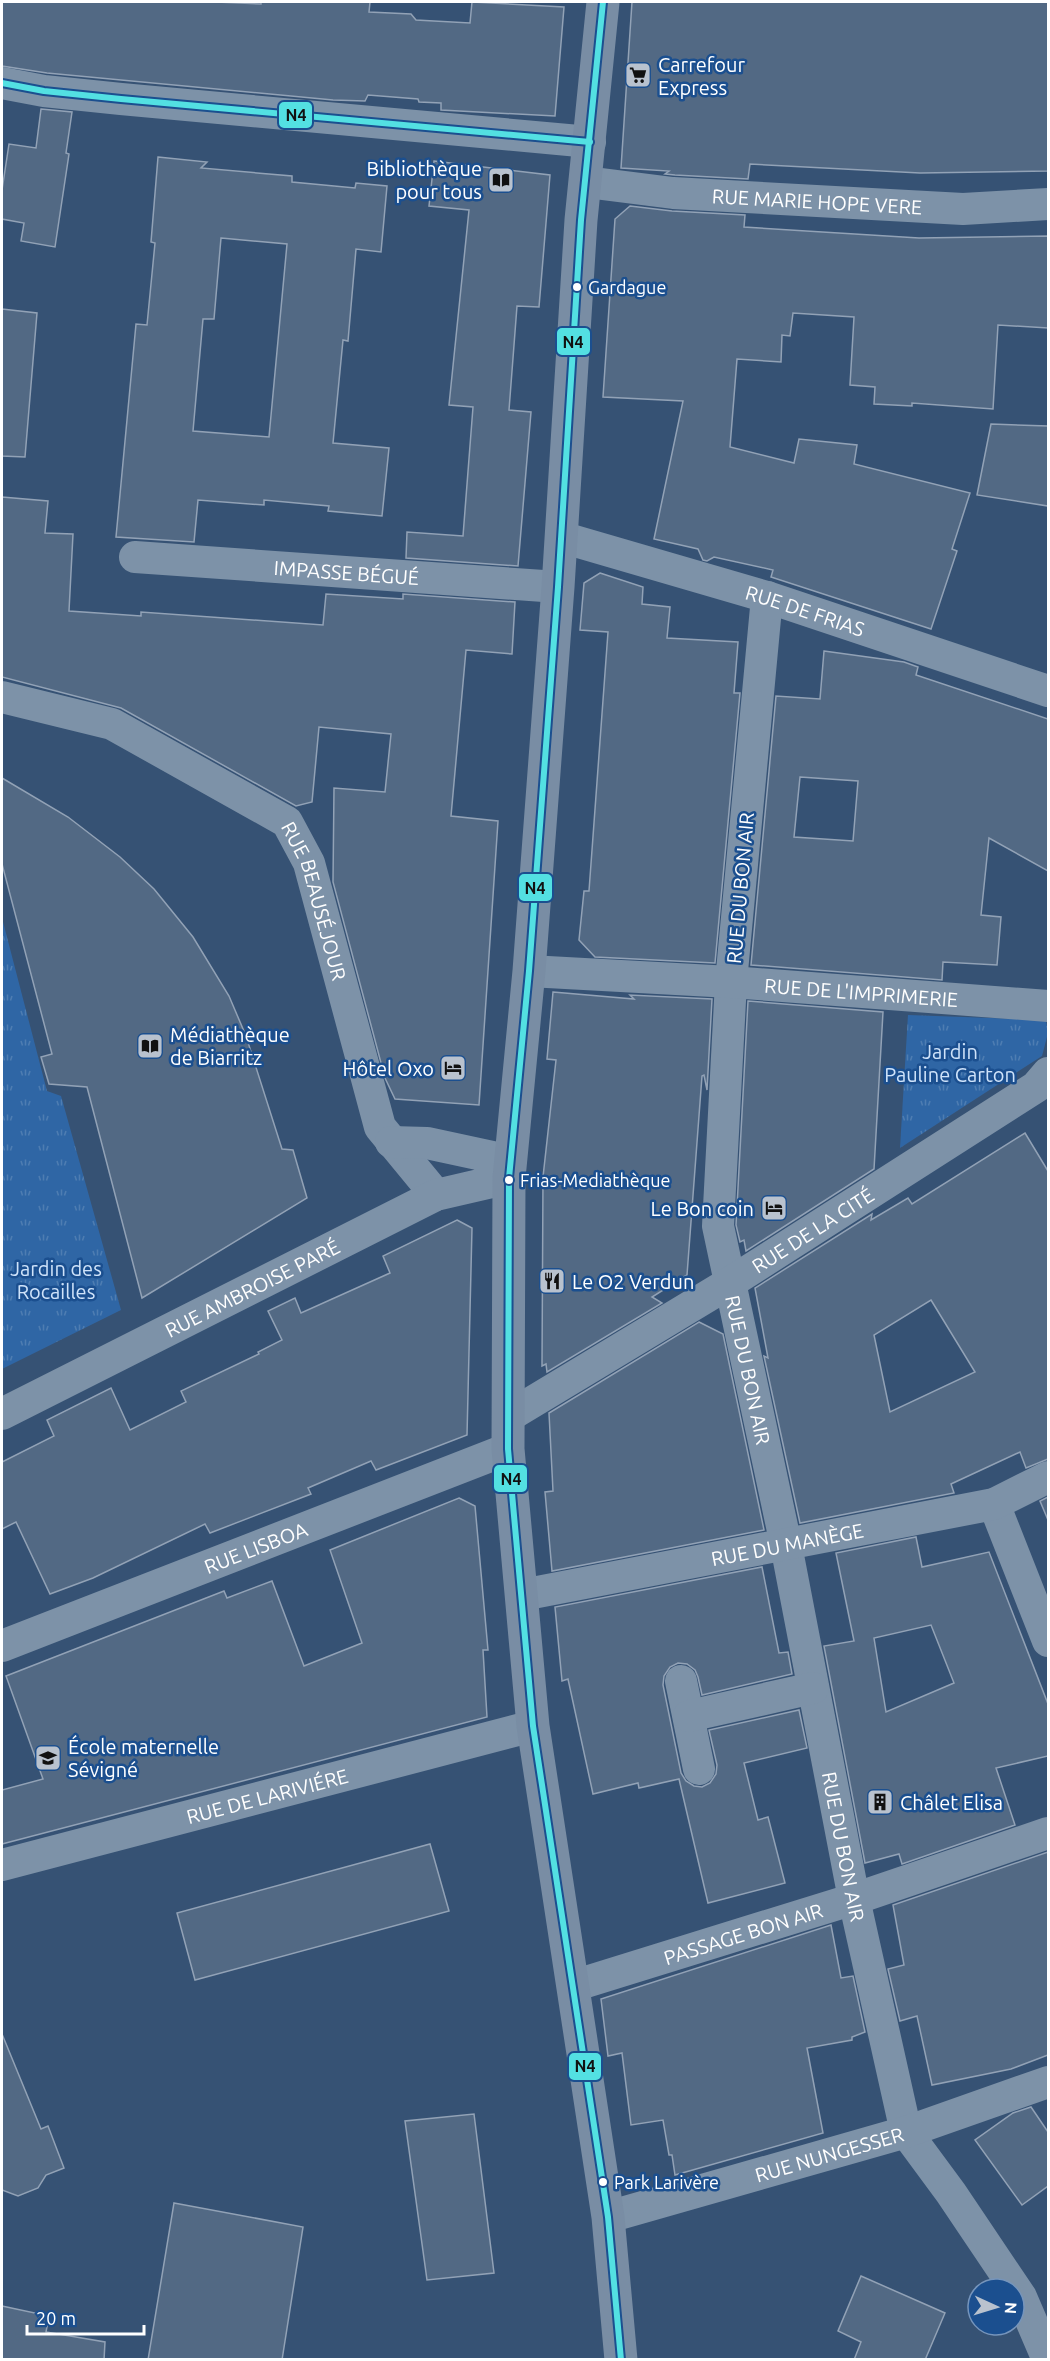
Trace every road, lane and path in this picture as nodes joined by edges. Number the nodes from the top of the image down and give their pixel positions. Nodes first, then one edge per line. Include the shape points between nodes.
1 (603, 2) edge
2 (2, 83) edge
3 (590, 142) junction
4 (586, 182) junction
5 (1048, 204) edge
6 (561, 537) junction
7 (135, 557) dead end
8 (558, 587) junction
9 (767, 597) junction
10 (1048, 691) edge
11 (2, 697) edge
12 (529, 971) junction
13 (731, 982) junction
14 (1048, 1006) edge
15 (1044, 1089) edge
16 (391, 1142) junction
17 (509, 1178) junction
18 (436, 1195) junction
19 (731, 1282) junction
20 (2, 1414) edge
21 (509, 1416) junction
22 (508, 1449) junction
23 (1048, 1477) edge
24 (994, 1504) junction
25 (786, 1545) junction
26 (522, 1595) junction
27 (1048, 1641) edge
28 (2, 1646) edge
29 (681, 1681) dead end
30 (813, 1688) junction
31 (688, 1716) junction
32 (533, 1726) junction
33 (699, 1769) dead end
34 (1048, 1833) edge
35 (2, 1865) edge
36 (854, 1899) junction
37 (573, 1986) junction
38 (1048, 2082) edge
39 (906, 2132) junction
40 (608, 2217) junction
41 (621, 2360) edge
42 (1048, 2360) edge

1 - 3 main road
2 - 3 street via 110,98
3 - 4 main road
4 - 5 street, RUE MARIE HOPE VERE via 673,193 963,209
4 - 6 main road
6 - 8 main road
6 - 9 street, RUE DE FRIAS
7 - 8 street, IMPASSE BÉGUÉ
8 - 12 main road
9 - 10 street, RUE DE FRIAS
9 - 13 street, RUE DU BON AIR
11 - 16 street, RUE BEAUSÉJOUR via 112,724 287,822 309,863 380,1127
12 - 13 street, RUE DE L'IMPRIMERIE
12 - 17 main road
13 - 14 street, RUE DE L'IMPRIMERIE
13 - 19 street, RUE DU BON AIR via 718,1226
15 - 19 street, RUE DE LA CITÉ
16 - 17 street via 427,1143 492,1157
16 - 18 street, RUE BEAUSÉJOUR
17 - 18 street, RUE AMBROISE PARÉ
17 - 21 main road
18 - 20 street, RUE AMBROISE PARÉ
19 - 21 street, RUE DE LA CITÉ
19 - 25 street, RUE DU BON AIR
21 - 22 main road
22 - 26 main road
22 - 28 street, RUE LISBOA
23 - 24 street, RUE DU MANÈGE
24 - 25 street, RUE DU MANÈGE
24 - 27 street
25 - 26 street, RUE DU MANÈGE
25 - 30 street, RUE DU BON AIR
26 - 32 main road
29 - 31 street
30 - 31 street
30 - 36 street, RUE DU BON AIR
31 - 33 street
32 - 35 street, RUE DE LARIVIÉRE
32 - 37 main road
34 - 36 street, PASSAGE BON AIR
36 - 37 street, PASSAGE BON AIR
36 - 39 street, RUE DU BON AIR
37 - 40 main road
38 - 39 street, RUE NUNGESSER
39 - 40 street, RUE NUNGESSER
39 - 42 street via 1021,2297
40 - 41 main road

